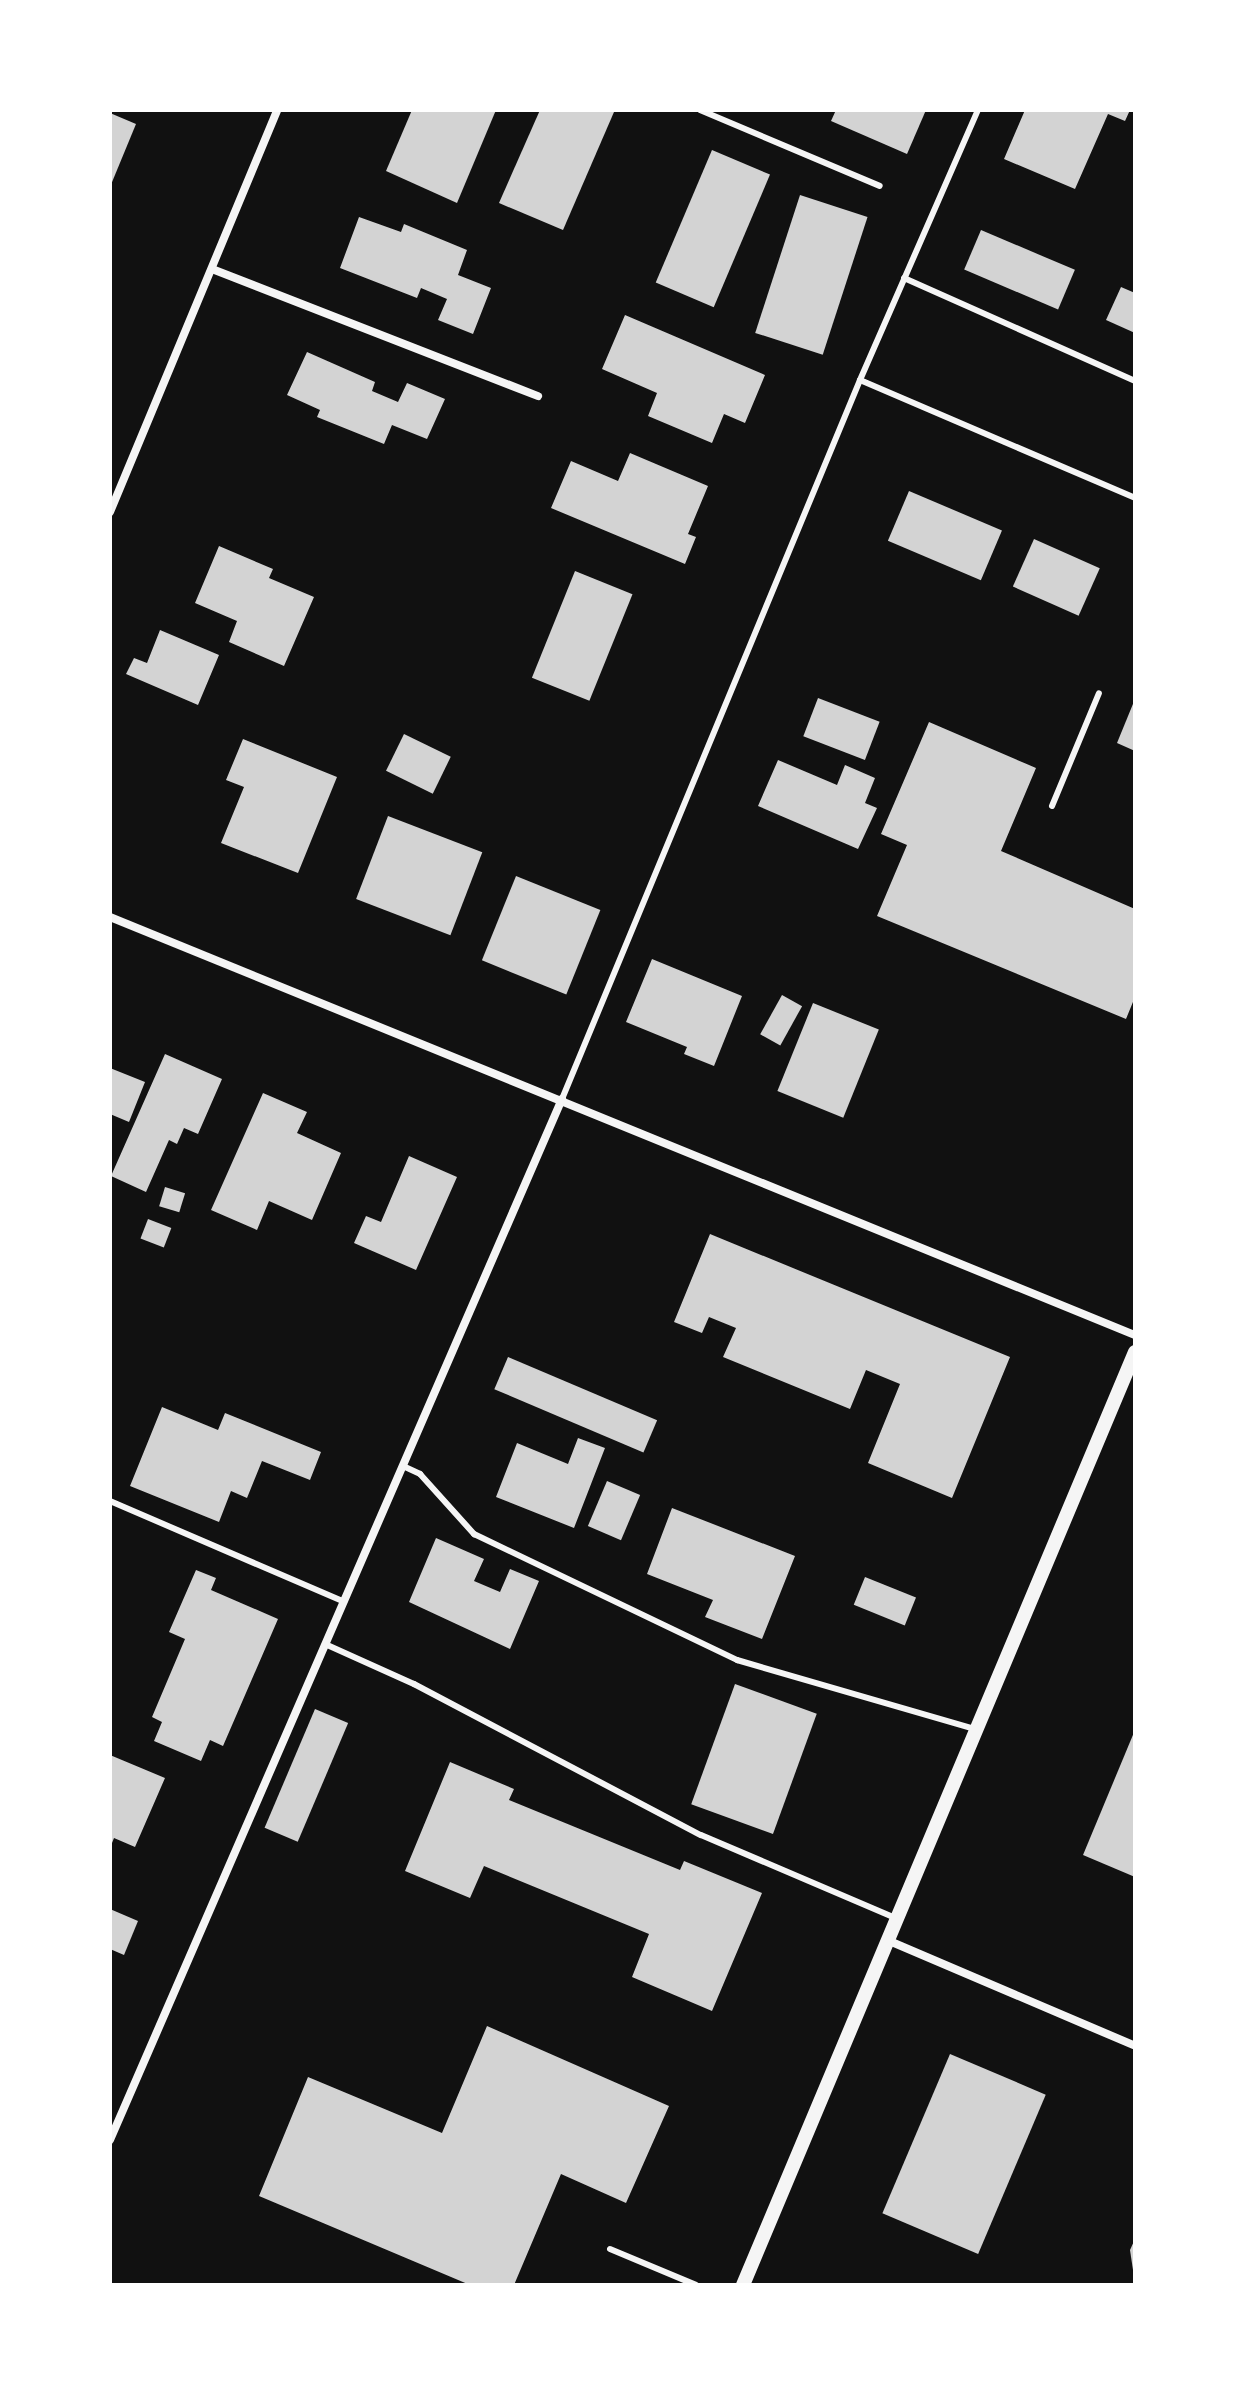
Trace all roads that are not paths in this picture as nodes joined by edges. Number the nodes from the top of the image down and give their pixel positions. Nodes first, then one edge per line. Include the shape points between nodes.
1 (277, 110) edge
2 (700, 110) edge
3 (978, 110) edge
4 (880, 186) dead end
5 (212, 269) junction
6 (904, 278) junction
7 (860, 380) junction
8 (1135, 381) edge
9 (538, 396) dead end
10 (1135, 498) edge
11 (110, 512) edge
12 (1099, 693) dead end
13 (1052, 806) dead end
14 (110, 917) edge
15 (562, 1099) junction
16 (1135, 1335) edge
17 (1135, 1352) edge
18 (403, 1466) junction
19 (110, 1501) edge
20 (344, 1602) junction
21 (325, 1644) junction
22 (975, 1729) junction
23 (896, 1918) junction
24 (886, 1940) junction
25 (1135, 2046) edge
26 (110, 2140) edge
27 (610, 2249) dead end
28 (696, 2285) edge
29 (743, 2285) edge

1 - 5 street
2 - 4 lane
3 - 6 lane
5 - 9 street
5 - 11 street
6 - 7 lane
6 - 8 lane
7 - 10 lane
7 - 15 lane
12 - 13 lane
14 - 15 street
15 - 16 street
15 - 18 street
17 - 22 street
18 - 20 street
18 - 22 lane via 420,1474 474,1534 737,1660
19 - 20 lane
20 - 21 street
21 - 23 lane via 414,1684 701,1835
21 - 26 street
22 - 23 street
23 - 24 street
24 - 25 street
24 - 29 street
27 - 28 lane

